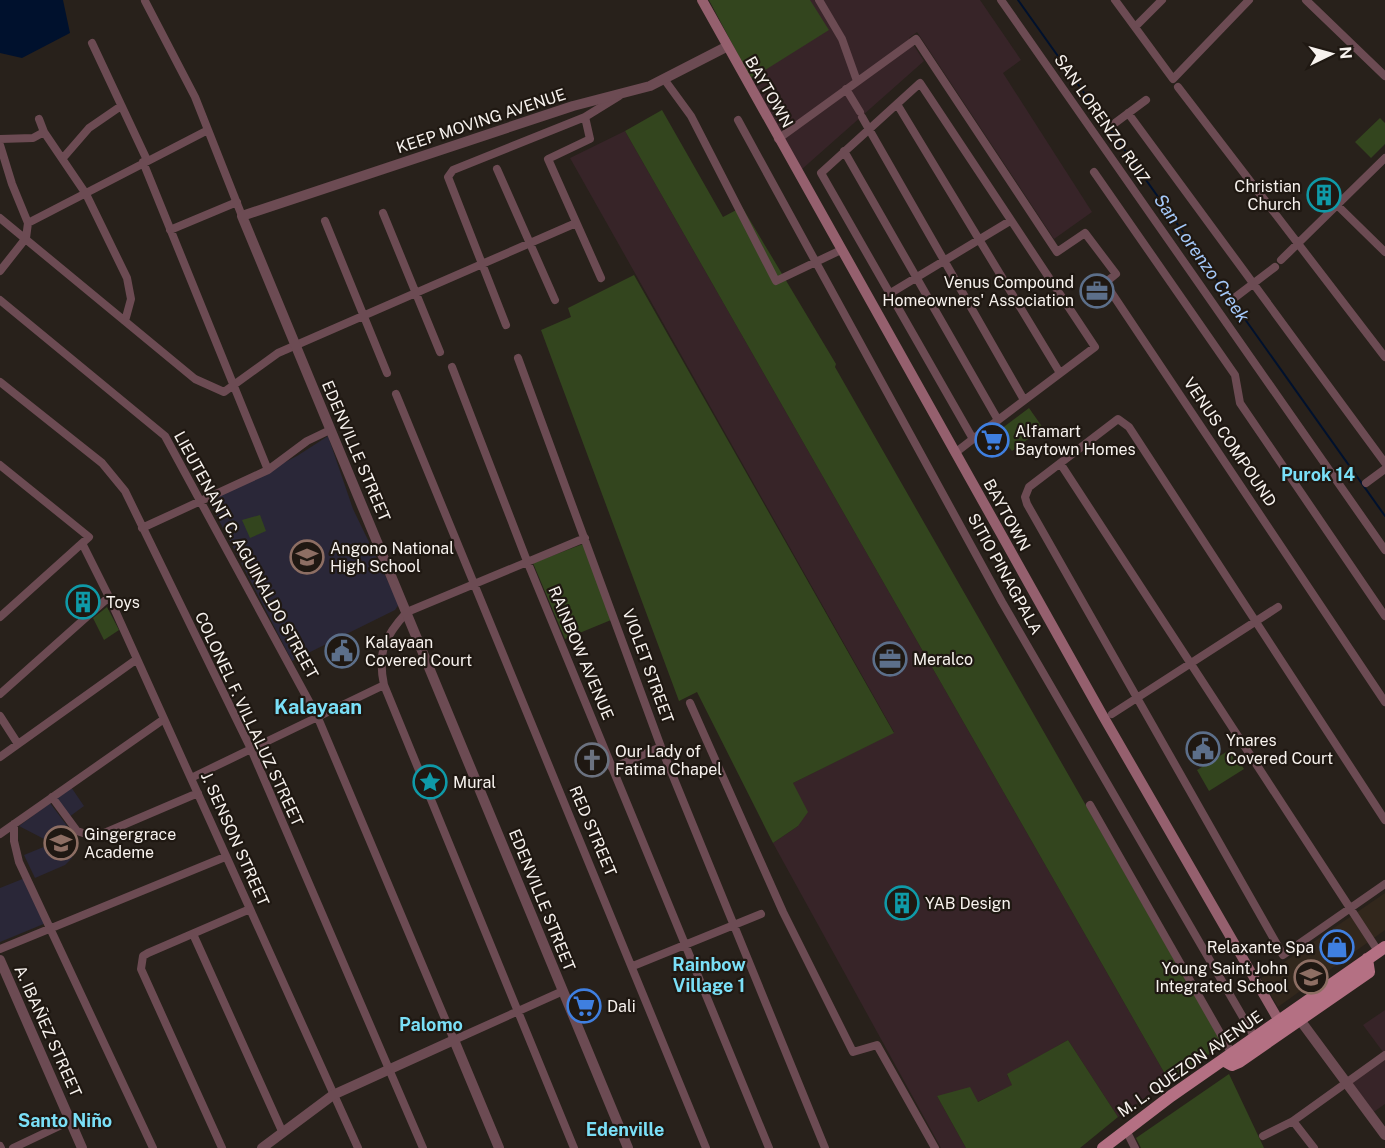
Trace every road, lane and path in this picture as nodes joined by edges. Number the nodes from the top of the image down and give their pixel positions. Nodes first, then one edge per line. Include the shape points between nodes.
1 (702, 0) edge
2 (819, 0) edge
3 (1001, 0) edge
4 (1115, 0) edge
5 (1162, 0) edge
6 (1249, 0) edge
7 (1306, 0) edge
8 (145, 1) edge
9 (1135, 27) junction
10 (92, 43) dead end
11 (726, 47) junction
12 (1385, 76) edge
13 (664, 79) junction
14 (857, 81) junction
15 (1178, 87) dead end
16 (846, 89) junction
17 (620, 96) junction
18 (1146, 99) dead end
19 (897, 104) junction
20 (122, 106) junction
21 (1128, 113) junction
22 (585, 117) junction
23 (39, 119) dead end
24 (738, 120) dead end
25 (1111, 126) dead end
26 (868, 128) junction
27 (208, 130) junction
28 (44, 132) junction
29 (0, 139) edge
30 (778, 139) junction
31 (0, 145) edge
32 (844, 151) junction
33 (63, 158) junction
34 (1385, 158) edge
35 (145, 161) junction
36 (497, 169) dead end
37 (1094, 172) dead end
38 (86, 194) junction
39 (237, 202) junction
40 (1338, 206) junction
41 (383, 213) dead end
42 (242, 216) junction
43 (0, 218) edge
44 (325, 221) dead end
45 (1010, 221) junction
46 (28, 223) junction
47 (576, 223) junction
48 (170, 230) junction
49 (26, 238) junction
50 (980, 240) junction
51 (1300, 243) junction
52 (532, 244) junction
53 (841, 250) junction
54 (1385, 252) edge
55 (946, 261) junction
56 (819, 263) junction
57 (482, 265) junction
58 (0, 271) edge
59 (602, 278) dead end
60 (916, 278) junction
61 (1253, 283) junction
62 (417, 294) junction
63 (889, 294) junction
64 (1233, 299) dead end
65 (0, 300) edge
66 (555, 300) dead end
67 (364, 317) junction
68 (125, 321) junction
69 (506, 326) dead end
70 (295, 346) junction
71 (440, 352) dead end
72 (1385, 357) edge
73 (518, 358) dead end
74 (452, 367) dead end
75 (387, 373) dead end
76 (1060, 374) junction
77 (0, 381) edge
78 (233, 388) junction
79 (396, 394) dead end
80 (1024, 400) junction
81 (998, 420) junction
82 (330, 430) junction
83 (973, 439) junction
84 (955, 453) junction
85 (1060, 463) junction
86 (1385, 463) edge
87 (0, 465) edge
88 (1385, 469) edge
89 (268, 470) junction
90 (1366, 483) dead end
91 (199, 500) junction
92 (142, 528) junction
93 (585, 538) junction
94 (85, 540) junction
95 (1385, 550) edge
96 (526, 561) junction
97 (474, 583) junction
98 (109, 597) junction
99 (1278, 607) dead end
100 (407, 612) junction
101 (1385, 616) edge
102 (0, 617) edge
103 (1255, 621) junction
104 (137, 659) junction
105 (1189, 664) junction
106 (384, 685) junction
107 (0, 694) edge
108 (1136, 699) junction
109 (1385, 702) edge
110 (690, 703) dead end
111 (1112, 714) dead end
112 (0, 716) edge
113 (318, 718) junction
114 (164, 719) junction
115 (18, 744) junction
116 (661, 747) junction
117 (251, 749) junction
118 (0, 757) edge
119 (612, 768) junction
120 (191, 778) junction
121 (198, 794) junction
122 (52, 797) junction
123 (1090, 805) dead end
124 (1385, 820) edge
125 (14, 824) junction
126 (0, 834) edge
127 (225, 856) junction
128 (1385, 884) edge
129 (250, 909) junction
130 (1350, 909) junction
131 (760, 915) dead end
132 (733, 926) junction
133 (51, 927) junction
134 (193, 934) junction
135 (685, 945) junction
136 (0, 949) edge
137 (1382, 949) edge
138 (1367, 959) junction
139 (0, 960) edge
140 (633, 966) junction
141 (564, 991) junction
142 (518, 1012) junction
143 (1300, 1020) junction
144 (1279, 1021) junction
145 (1255, 1038) junction
146 (454, 1040) junction
147 (1385, 1055) edge
148 (1228, 1057) junction
149 (388, 1070) junction
150 (1346, 1083) junction
151 (333, 1095) junction
152 (70, 1121) junction
153 (1293, 1121) junction
154 (1126, 1130) junction
155 (282, 1131) junction
156 (1385, 1135) edge
157 (1263, 1136) dead end
158 (13, 1148) edge
159 (82, 1148) edge
160 (153, 1148) edge
161 (222, 1148) edge
162 (262, 1148) edge
163 (358, 1148) edge
164 (423, 1148) edge
165 (499, 1148) edge
166 (574, 1148) edge
167 (628, 1148) edge
168 (706, 1148) edge
169 (769, 1148) edge
170 (825, 1148) edge
171 (935, 1148) edge
172 (1103, 1148) edge
173 (1135, 1148) edge
174 (1314, 1148) edge

1 - 11 main road, BAYTOWN
2 - 14 street via 842,39
3 - 95 street, SAN LORENZO RUIZ
4 - 9 street
5 - 9 street
6 - 9 street via 1173,79
7 - 12 street
8 - 27 street, EDENVILLE STREET
10 - 20 street
11 - 13 street, KEEP MOVING AVENUE
11 - 30 main road, BAYTOWN
13 - 17 street, KEEP MOVING AVENUE
13 - 56 street via 691,116 776,281
14 - 16 street
14 - 109 street, VENUS COMPOUND via 916,39 1057,252 1085,233 1116,274 1105,283
15 - 51 street
16 - 26 street
16 - 30 street
17 - 22 street
17 - 42 street, KEEP MOVING AVENUE via 573,106
18 - 21 street
19 - 26 street
19 - 45 street via 920,83
19 - 50 street
20 - 33 street via 89,128
20 - 35 street
21 - 25 street
21 - 61 street
22 - 47 street via 590,139 548,159
22 - 57 street via 453,170 448,177
23 - 28 street
24 - 56 street, SITIO PINAGPALA
26 - 32 street
26 - 55 street
27 - 35 street
27 - 39 street, EDENVILLE STREET
28 - 29 street via 33,138
28 - 33 street
30 - 53 main road, BAYTOWN
31 - 46 street
32 - 60 street
32 - 63 street via 820,173
33 - 38 street
34 - 40 street
35 - 38 street
35 - 48 street
36 - 52 street
37 - 101 street via 1235,375 1239,403
38 - 46 street
38 - 68 street via 127,278 131,299
39 - 42 street, EDENVILLE STREET
39 - 48 street
40 - 51 street
40 - 54 street
41 - 62 street
42 - 70 street, EDENVILLE STREET
43 - 49 street
44 - 67 street
45 - 50 street
45 - 76 street via 1095,347
46 - 49 street
47 - 52 street
47 - 59 street
48 - 78 street
49 - 58 street
49 - 68 street
50 - 55 street
50 - 76 street
51 - 61 street
51 - 72 street
52 - 57 street
52 - 66 street
53 - 56 street
53 - 84 main road, BAYTOWN
55 - 60 street
55 - 80 street
56 - 145 street, SITIO PINAGPALA via 1002,602
57 - 62 street
57 - 69 street
60 - 63 street
60 - 81 street
61 - 64 street
61 - 86 street
62 - 67 street
62 - 71 street
63 - 83 street
65 - 91 street, LIEUTENANT C. AGUINALDO STREET via 160,430
67 - 70 street
67 - 75 street
68 - 78 street via 195,379 225,392
70 - 78 street via 278,353
70 - 82 street, EDENVILLE STREET
73 - 93 street, VIOLET STREET
74 - 96 street, RAINBOW AVENUE
76 - 80 street
77 - 92 street, COLONEL F. VILLALUZ STREET via 111,471
78 - 89 street
79 - 97 street, RED STREET
80 - 81 street
81 - 83 street
82 - 89 street via 307,441
82 - 100 street, EDENVILLE STREET
83 - 84 street
84 - 144 main road, BAYTOWN
85 - 103 street via 1118,419 1129,427
85 - 105 street
85 - 108 street via 1033,483 1026,492 1027,504
87 - 94 street
88 - 90 street
89 - 91 street
91 - 92 street
91 - 113 street, LIEUTENANT C. AGUINALDO STREET
92 - 117 street, COLONEL F. VILLALUZ STREET
93 - 96 street
93 - 116 street, VIOLET STREET
94 - 98 street, J. SENSON STREET
94 - 102 street
96 - 97 street
96 - 119 street, RAINBOW AVENUE
97 - 100 street
97 - 140 street, RED STREET
98 - 104 street, J. SENSON STREET
98 - 107 street
99 - 103 street
100 - 106 street via 382,648 379,665
100 - 141 street, EDENVILLE STREET
103 - 105 street
103 - 124 street
104 - 114 street, J. SENSON STREET
104 - 115 street
105 - 108 street
105 - 130 street
106 - 113 street
106 - 142 street
108 - 111 street
108 - 130 street via 1283,955
110 - 171 street via 783,912 853,1053 877,1045
112 - 115 street
113 - 117 street
113 - 146 street, LIEUTENANT C. AGUINALDO STREET
114 - 120 street, J. SENSON STREET
114 - 122 street
115 - 118 street
116 - 119 street
116 - 132 street, VIOLET STREET
117 - 120 street
117 - 149 street, COLONEL F. VILLALUZ STREET
119 - 135 street, RAINBOW AVENUE
120 - 121 street, J. SENSON STREET
121 - 122 street via 95,837 77,831
121 - 127 street, J. SENSON STREET
122 - 125 street
123 - 148 street
125 - 126 street
125 - 133 street via 19,862
127 - 129 street, J. SENSON STREET
127 - 133 street
128 - 130 street
129 - 134 street
129 - 151 street, J. SENSON STREET
130 - 137 street
131 - 132 street
132 - 135 street
132 - 170 street, VIOLET STREET
133 - 136 street
133 - 160 street
134 - 155 street
134 - 161 street via 148,952 140,963
135 - 140 street
135 - 169 street, RAINBOW AVENUE
137 - 138 main road, M. L. QUEZON AVENUE
138 - 143 main road via 1369,972
138 - 144 main road, M. L. QUEZON AVENUE
139 - 152 street, A. IBAÑEZ STREET
140 - 168 street, RED STREET
141 - 142 street
141 - 167 street, EDENVILLE STREET
142 - 146 street
142 - 166 street
143 - 148 main road via 1239,1062 1232,1065
143 - 150 street
144 - 145 main road, M. L. QUEZON AVENUE
145 - 148 main road, M. L. QUEZON AVENUE
146 - 149 street
146 - 165 street, LIEUTENANT C. AGUINALDO STREET
147 - 150 street
148 - 154 main road, M. L. QUEZON AVENUE
149 - 151 street
149 - 164 street, COLONEL F. VILLALUZ STREET
150 - 153 street
150 - 156 street
151 - 155 street
151 - 163 street, J. SENSON STREET
152 - 158 street
152 - 159 street, A. IBAÑEZ STREET
153 - 157 street
153 - 174 street
154 - 172 main road, M. L. QUEZON AVENUE
154 - 173 street
155 - 162 street

